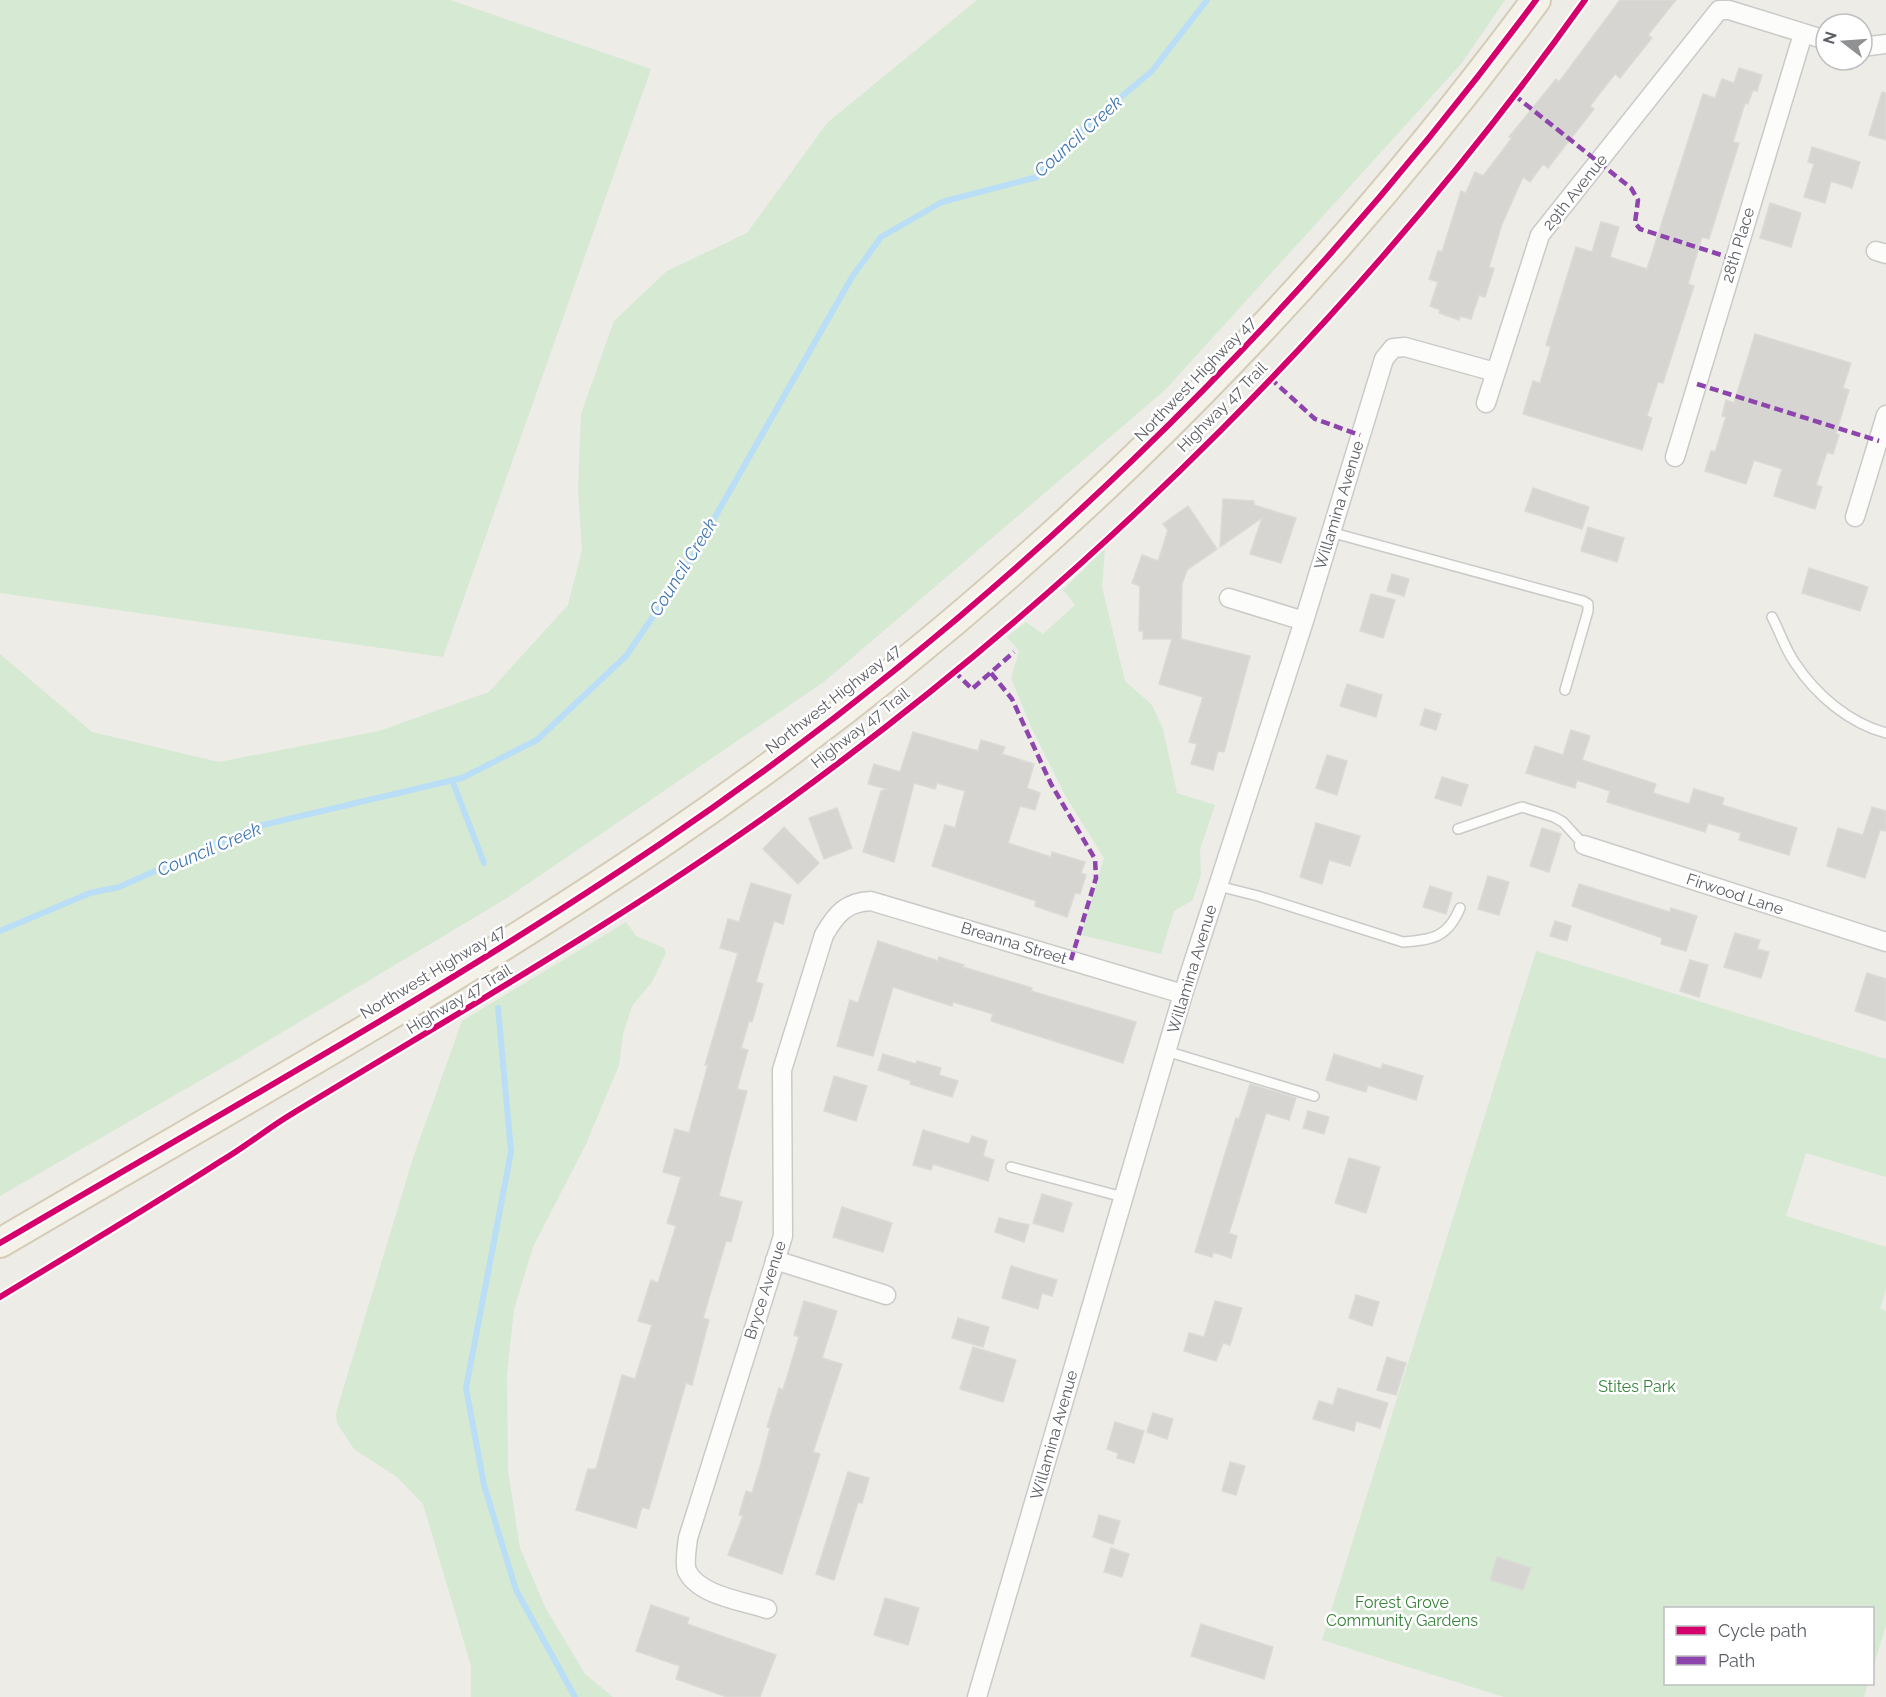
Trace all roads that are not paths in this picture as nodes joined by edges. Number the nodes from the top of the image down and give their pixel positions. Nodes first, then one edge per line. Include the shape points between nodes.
1 (1536, 0) edge
2 (1803, 34) junction
3 (1814, 37) edge
4 (1495, 372) junction
5 (1486, 403) dead end
6 (1886, 415) edge
7 (1880, 456) edge
8 (1675, 458) dead end
9 (1855, 517) dead end
10 (1330, 532) junction
11 (1229, 598) dead end
12 (1772, 617) dead end
13 (1304, 621) junction
14 (1565, 690) dead end
15 (1886, 733) edge
16 (1458, 829) dead end
17 (1584, 845) joint
18 (1218, 886) junction
19 (844, 907) joint
20 (1460, 908) dead end
21 (1886, 942) edge
22 (1183, 994) junction
23 (1166, 1051) junction
24 (1314, 1096) dead end
25 (1011, 1167) dead end
26 (1123, 1197) junction
27 (0, 1243) edge
28 (775, 1260) junction
29 (886, 1295) dead end
30 (767, 1609) dead end
31 (977, 1697) edge

1 - 27 main road, Northwest Highway 47 via 1367,212 1221,374 1060,530 919,650 801,742 599,885
2 - 3 street
2 - 4 street, 29th Avenue via 1719,10 1540,235
2 - 8 street, 28th Place
4 - 5 street, 29th Avenue
4 - 10 street, Willamina Avenue via 1422,350 1393,348 1383,359
6 - 7 street
7 - 9 street
10 - 13 street, Willamina Avenue
10 - 14 lane via 1588,604
11 - 13 street
12 - 15 lane via 1795,663 1820,694 1844,713
13 - 18 street, Willamina Avenue
16 - 17 lane via 1522,807 1554,817
17 - 21 street, Firwood Lane
18 - 20 lane via 1403,942 1442,935
18 - 22 street, Willamina Avenue
19 - 22 street, Breanna Street via 859,902 888,904
19 - 28 street, Bryce Avenue via 824,934 782,1070 785,1220
22 - 23 street, Willamina Avenue
23 - 24 lane
23 - 26 street, Willamina Avenue
25 - 26 lane
26 - 31 street, Willamina Avenue
28 - 29 street
28 - 30 street, Bryce Avenue via 688,1538 686,1569 709,1590

